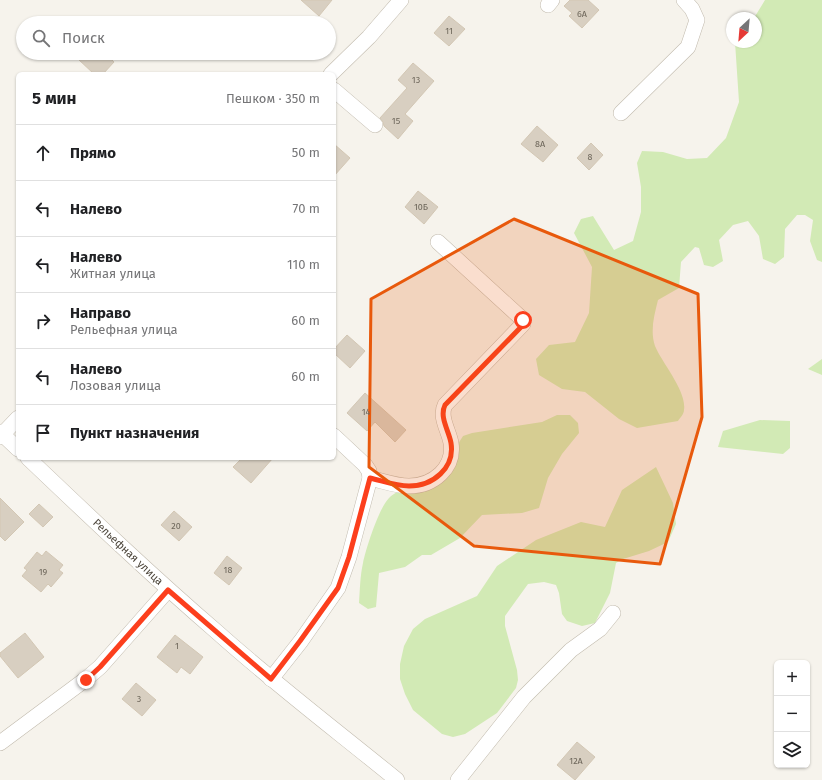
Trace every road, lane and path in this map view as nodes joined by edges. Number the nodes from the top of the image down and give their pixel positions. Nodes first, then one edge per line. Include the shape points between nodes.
1 (400, 0) edge
2 (684, 0) edge
3 (333, 72) edge
4 (336, 92) edge
5 (621, 113) dead end
6 (375, 125) dead end
7 (438, 242) dead end
8 (16, 420) edge
9 (1, 434) edge
10 (336, 438) edge
11 (16, 447) edge
12 (30, 460) edge
13 (370, 478) junction
14 (168, 590) junction
15 (613, 613) dead end
16 (271, 679) junction
17 (0, 743) edge
18 (397, 780) edge
19 (458, 780) edge

1 - 3 street via 369,37
2 - 5 street via 697,20 688,47
4 - 6 street
7 - 13 street via 520,317 523,324 445,405 443,416 452,455 442,473 432,481 410,486
8 - 9 street
9 - 11 street
10 - 13 street via 365,465
12 - 14 street, Рельефная улица
13 - 16 street via 338,588
14 - 16 street, Рельефная улица
14 - 17 street via 86,680
15 - 19 street via 600,629 571,650 524,697
16 - 18 street, Рельефная улица

